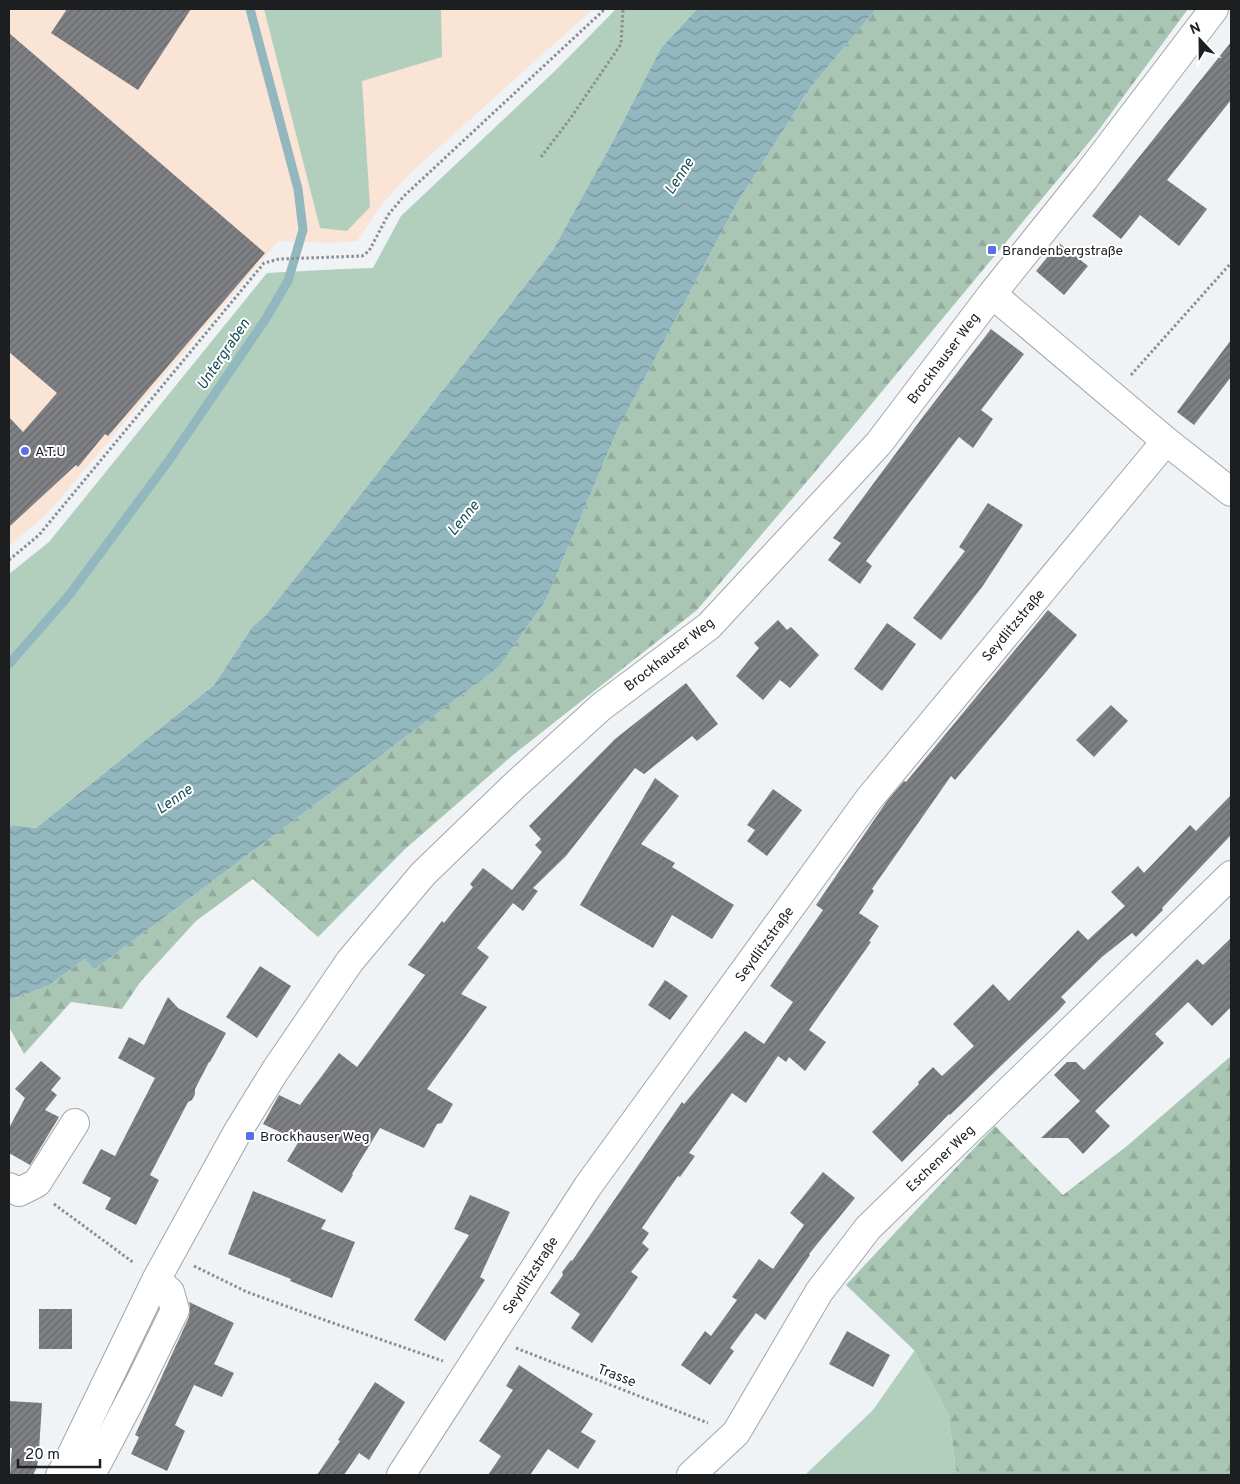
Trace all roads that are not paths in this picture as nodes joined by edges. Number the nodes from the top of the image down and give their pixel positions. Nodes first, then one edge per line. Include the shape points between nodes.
1 (1214, 9) edge
2 (992, 294) junction
3 (1166, 442) junction
4 (1231, 492) edge
5 (1231, 875) edge
6 (75, 1123) dead end
7 (18, 1188) edge
8 (156, 1280) junction
9 (60, 1475) edge
10 (91, 1475) edge
11 (401, 1475) edge
12 (691, 1475) edge

1 - 2 street, Brockhauser Weg
2 - 3 street
2 - 8 street, Brockhauser Weg via 879,443 709,626 601,708 423,874 350,961 275,1071
3 - 4 street
3 - 11 street, Seydlitzstraße via 869,799 588,1186
5 - 12 street, Eschener Weg via 868,1228 819,1292 736,1433
6 - 7 street via 37,1183
8 - 9 street, Brockhauser Weg
8 - 10 street via 170,1292 175,1310

